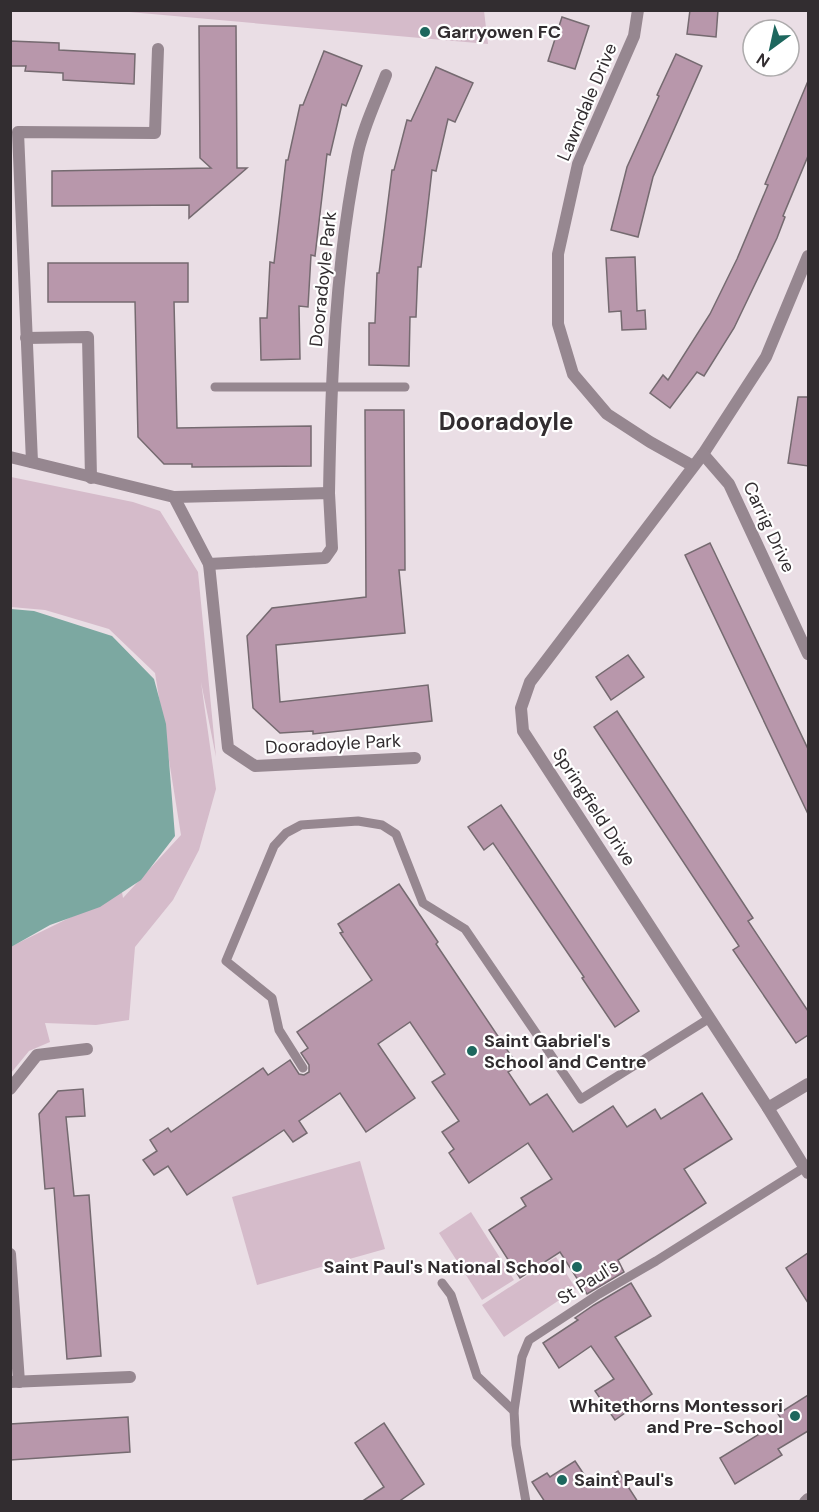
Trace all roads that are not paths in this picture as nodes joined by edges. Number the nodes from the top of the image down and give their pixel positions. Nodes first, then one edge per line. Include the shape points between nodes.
1 (638, 10) edge
2 (158, 49) dead end
3 (386, 75) dead end
4 (808, 256) edge
5 (26, 338) junction
6 (215, 387) dead end
7 (331, 387) junction
8 (405, 387) dead end
9 (703, 454) junction
10 (10, 457) edge
11 (32, 462) junction
12 (693, 466) junction
13 (92, 478) junction
14 (328, 492) junction
15 (174, 497) junction
16 (209, 564) junction
17 (808, 654) edge
18 (415, 758) dead end
19 (710, 1018) junction
20 (87, 1049) dead end
21 (303, 1068) dead end
22 (808, 1084) edge
23 (10, 1089) edge
24 (768, 1108) junction
25 (807, 1170) edge
26 (10, 1254) edge
27 (442, 1283) dead end
28 (130, 1377) dead end
29 (15, 1382) edge
30 (514, 1411) junction
31 (526, 1502) edge

1 - 12 street, Lawndale Drive via 634,36 578,164 558,254 558,324 573,374 608,414
2 - 5 street via 155,133 18,132
3 - 7 street, Dooradoyle Park via 357,154 338,285
4 - 9 street, Springfield Drive via 766,357
5 - 11 street
5 - 13 street via 88,337
6 - 7 lane
7 - 8 lane
7 - 14 street, Dooradoyle Park
9 - 12 street, Springfield Drive
9 - 17 street, Carrig Drive via 729,484
10 - 11 street
11 - 13 street
12 - 19 street, Springfield Drive via 530,682 521,708 523,731
13 - 15 street
14 - 15 street
14 - 16 street, Dooradoyle Park via 332,548 325,558
15 - 16 street, Dooradoyle Park
16 - 18 street, Dooradoyle Park via 228,748 255,766
19 - 21 lane via 581,1099 465,929 423,903 396,834 382,825 358,821 301,825 274,846 226,961 272,998 279,1030
19 - 24 street, Springfield Drive
20 - 23 street via 37,1055
22 - 24 street
24 - 25 street, Springfield Drive
25 - 30 lane, St Paul's via 535,1335 522,1357
26 - 29 street
27 - 30 lane via 452,1295 477,1376
28 - 29 street
30 - 31 lane, St Paul's

